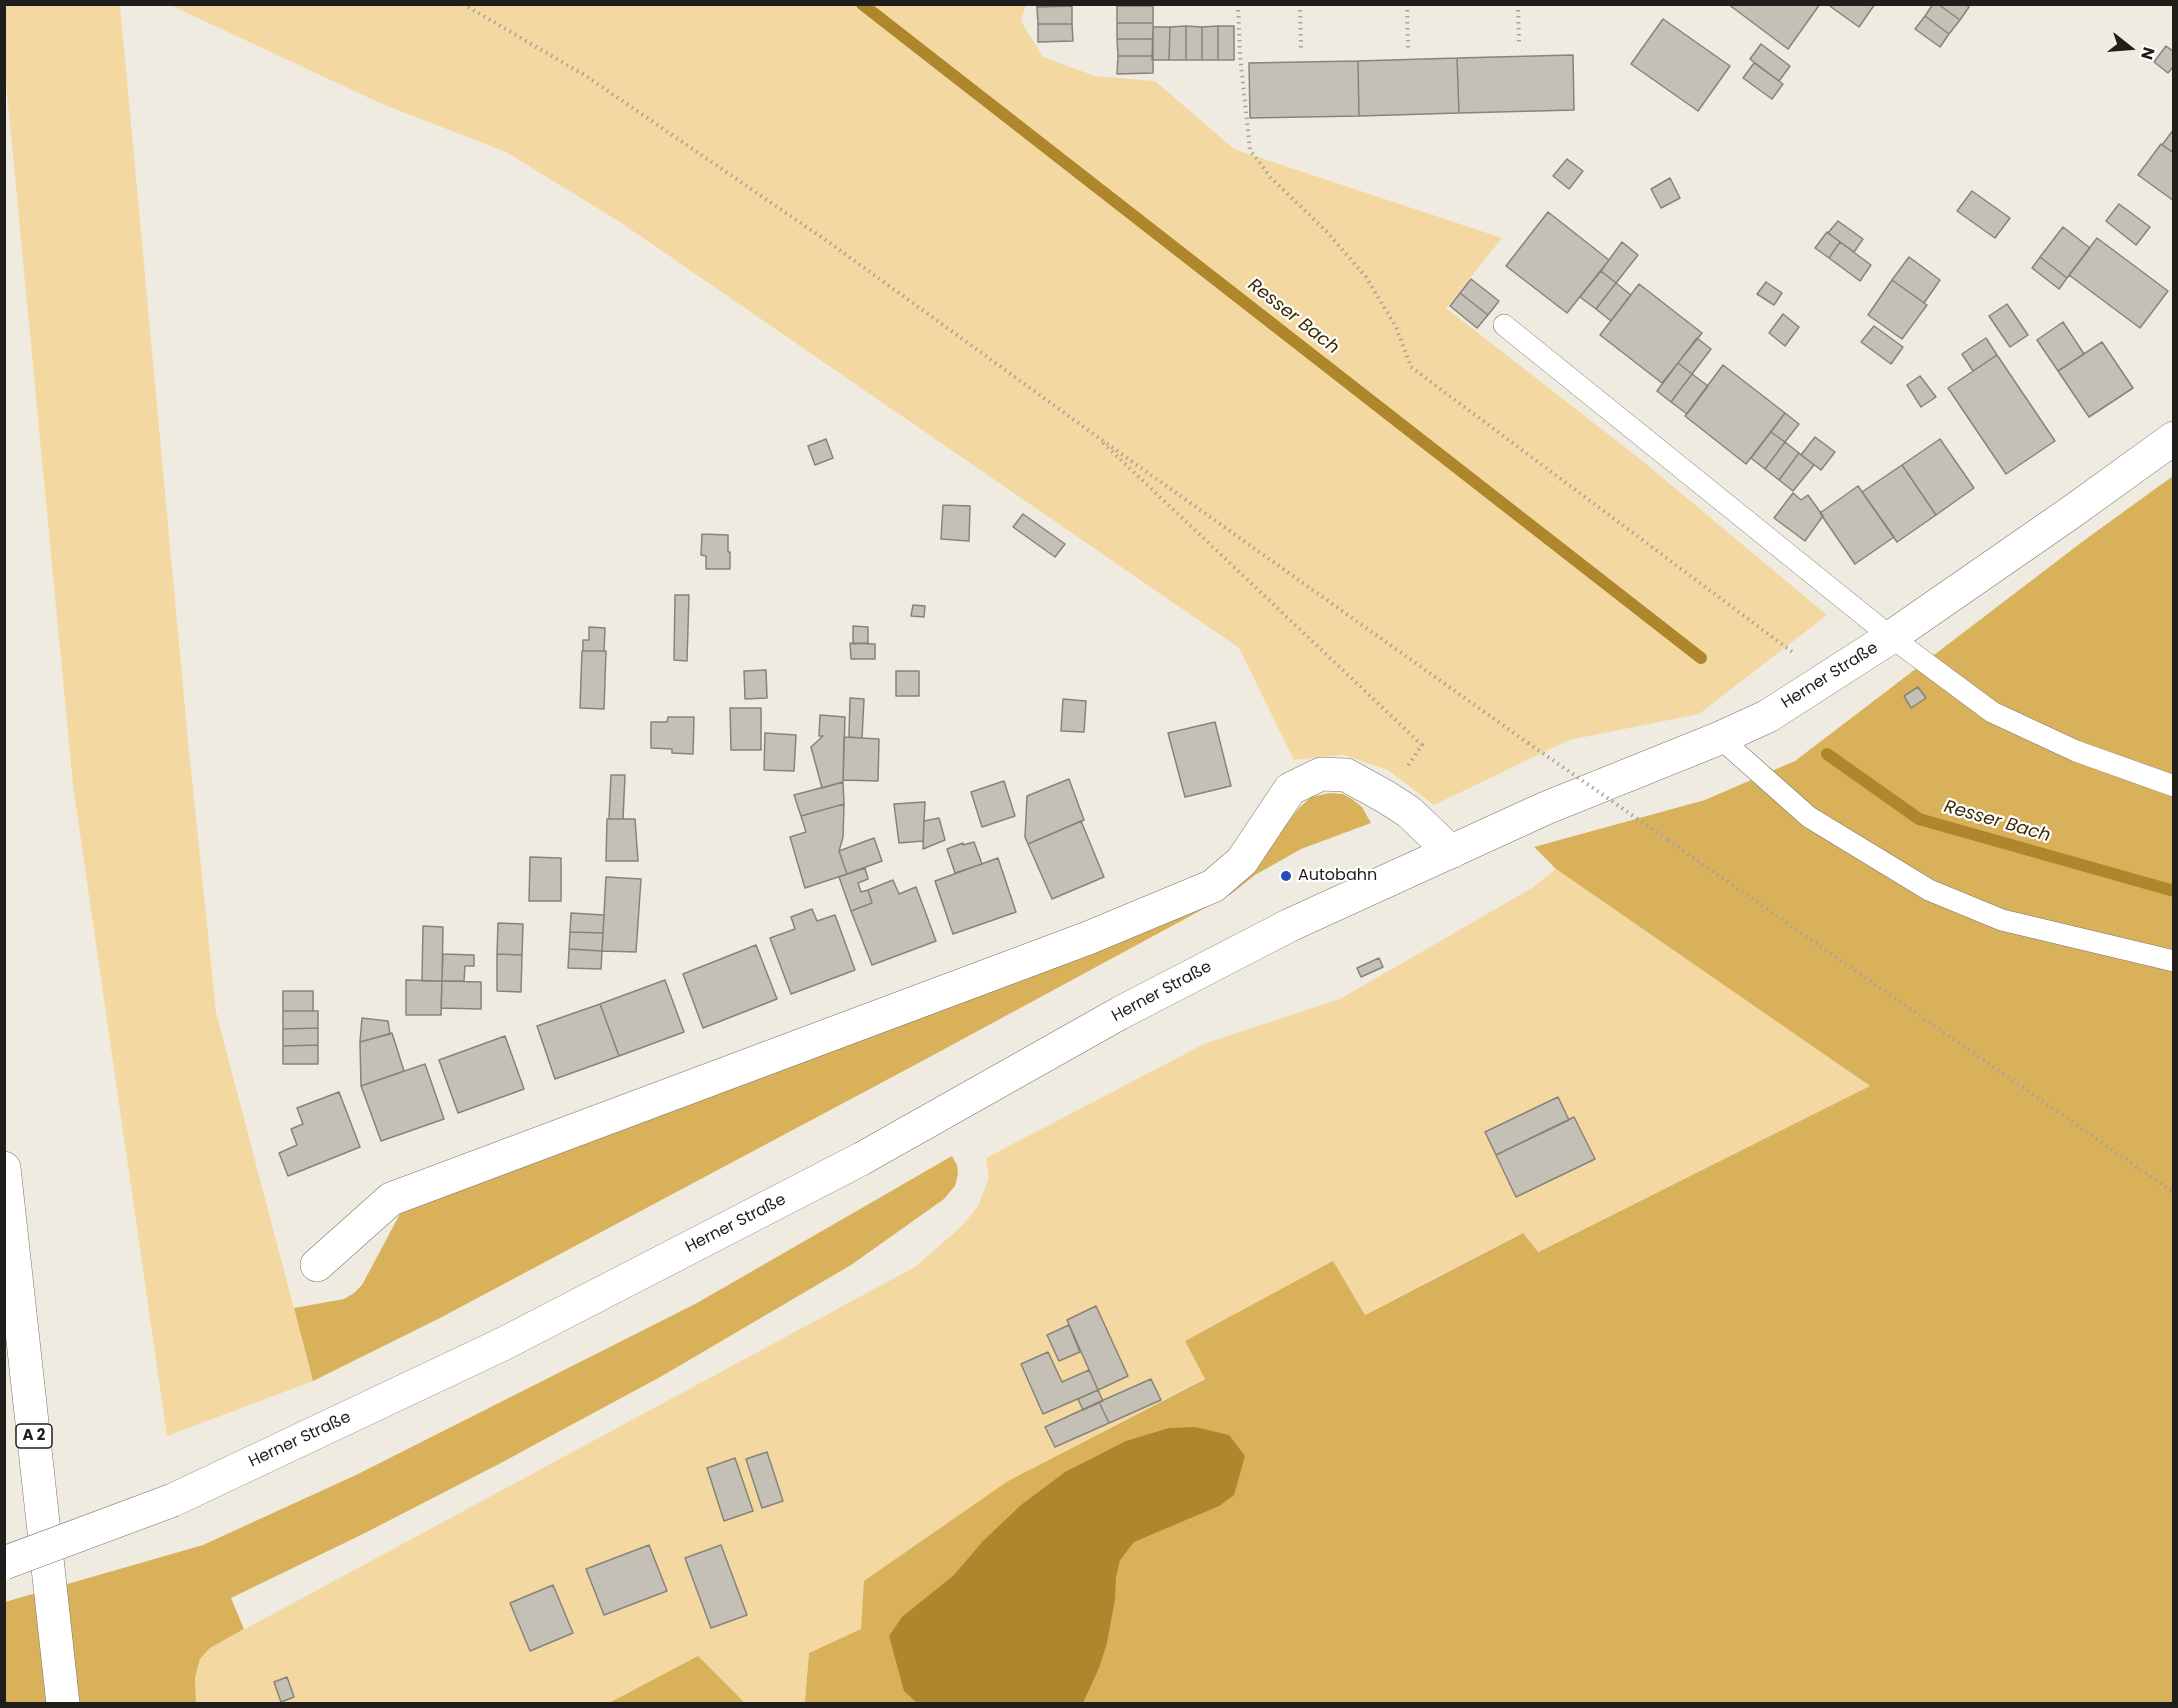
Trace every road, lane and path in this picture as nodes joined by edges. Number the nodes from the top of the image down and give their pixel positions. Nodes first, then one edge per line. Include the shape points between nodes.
1 (463, 4) edge
2 (1238, 4) edge
3 (1300, 4) edge
4 (1407, 4) edge
5 (1518, 4) edge
6 (1519, 42) dead end
7 (1408, 48) dead end
8 (1301, 50) dead end
9 (1504, 325) dead end
10 (1092, 433) junction
11 (2174, 438) edge
12 (1891, 637) junction
13 (1787, 661) dead end
14 (1720, 738) junction
15 (2174, 786) edge
16 (1386, 797) junction
17 (1451, 852) junction
18 (2174, 961) edge
19 (4, 1168) edge
20 (2174, 1192) edge
21 (317, 1265) dead end
22 (4, 1563) edge
23 (63, 1704) edge

1 - 10 path via 596,82 830,243
2 - 13 path via 1250,150 1269,177 1327,232 1366,278 1396,327 1411,367 1798,656
3 - 8 path
4 - 7 path
5 - 6 path
9 - 12 lane
10 - 16 path via 1422,745
10 - 20 path, bridge
11 - 12 main road, Herner Straße
12 - 14 main road, Herner Straße via 1768,716
12 - 15 lane via 1992,712 2076,751
14 - 17 main road, Herner Straße via 1546,808
14 - 18 lane via 1809,817 1929,891 2002,920
16 - 17 main road via 1409,812
16 - 21 main road via 1346,775 1321,774 1290,789 1242,861 1213,886 1088,938 391,1199
17 - 22 main road, Herner Straße, bridge via 1247,947 861,1159 503,1344 173,1500
19 - 23 main road, A 2

